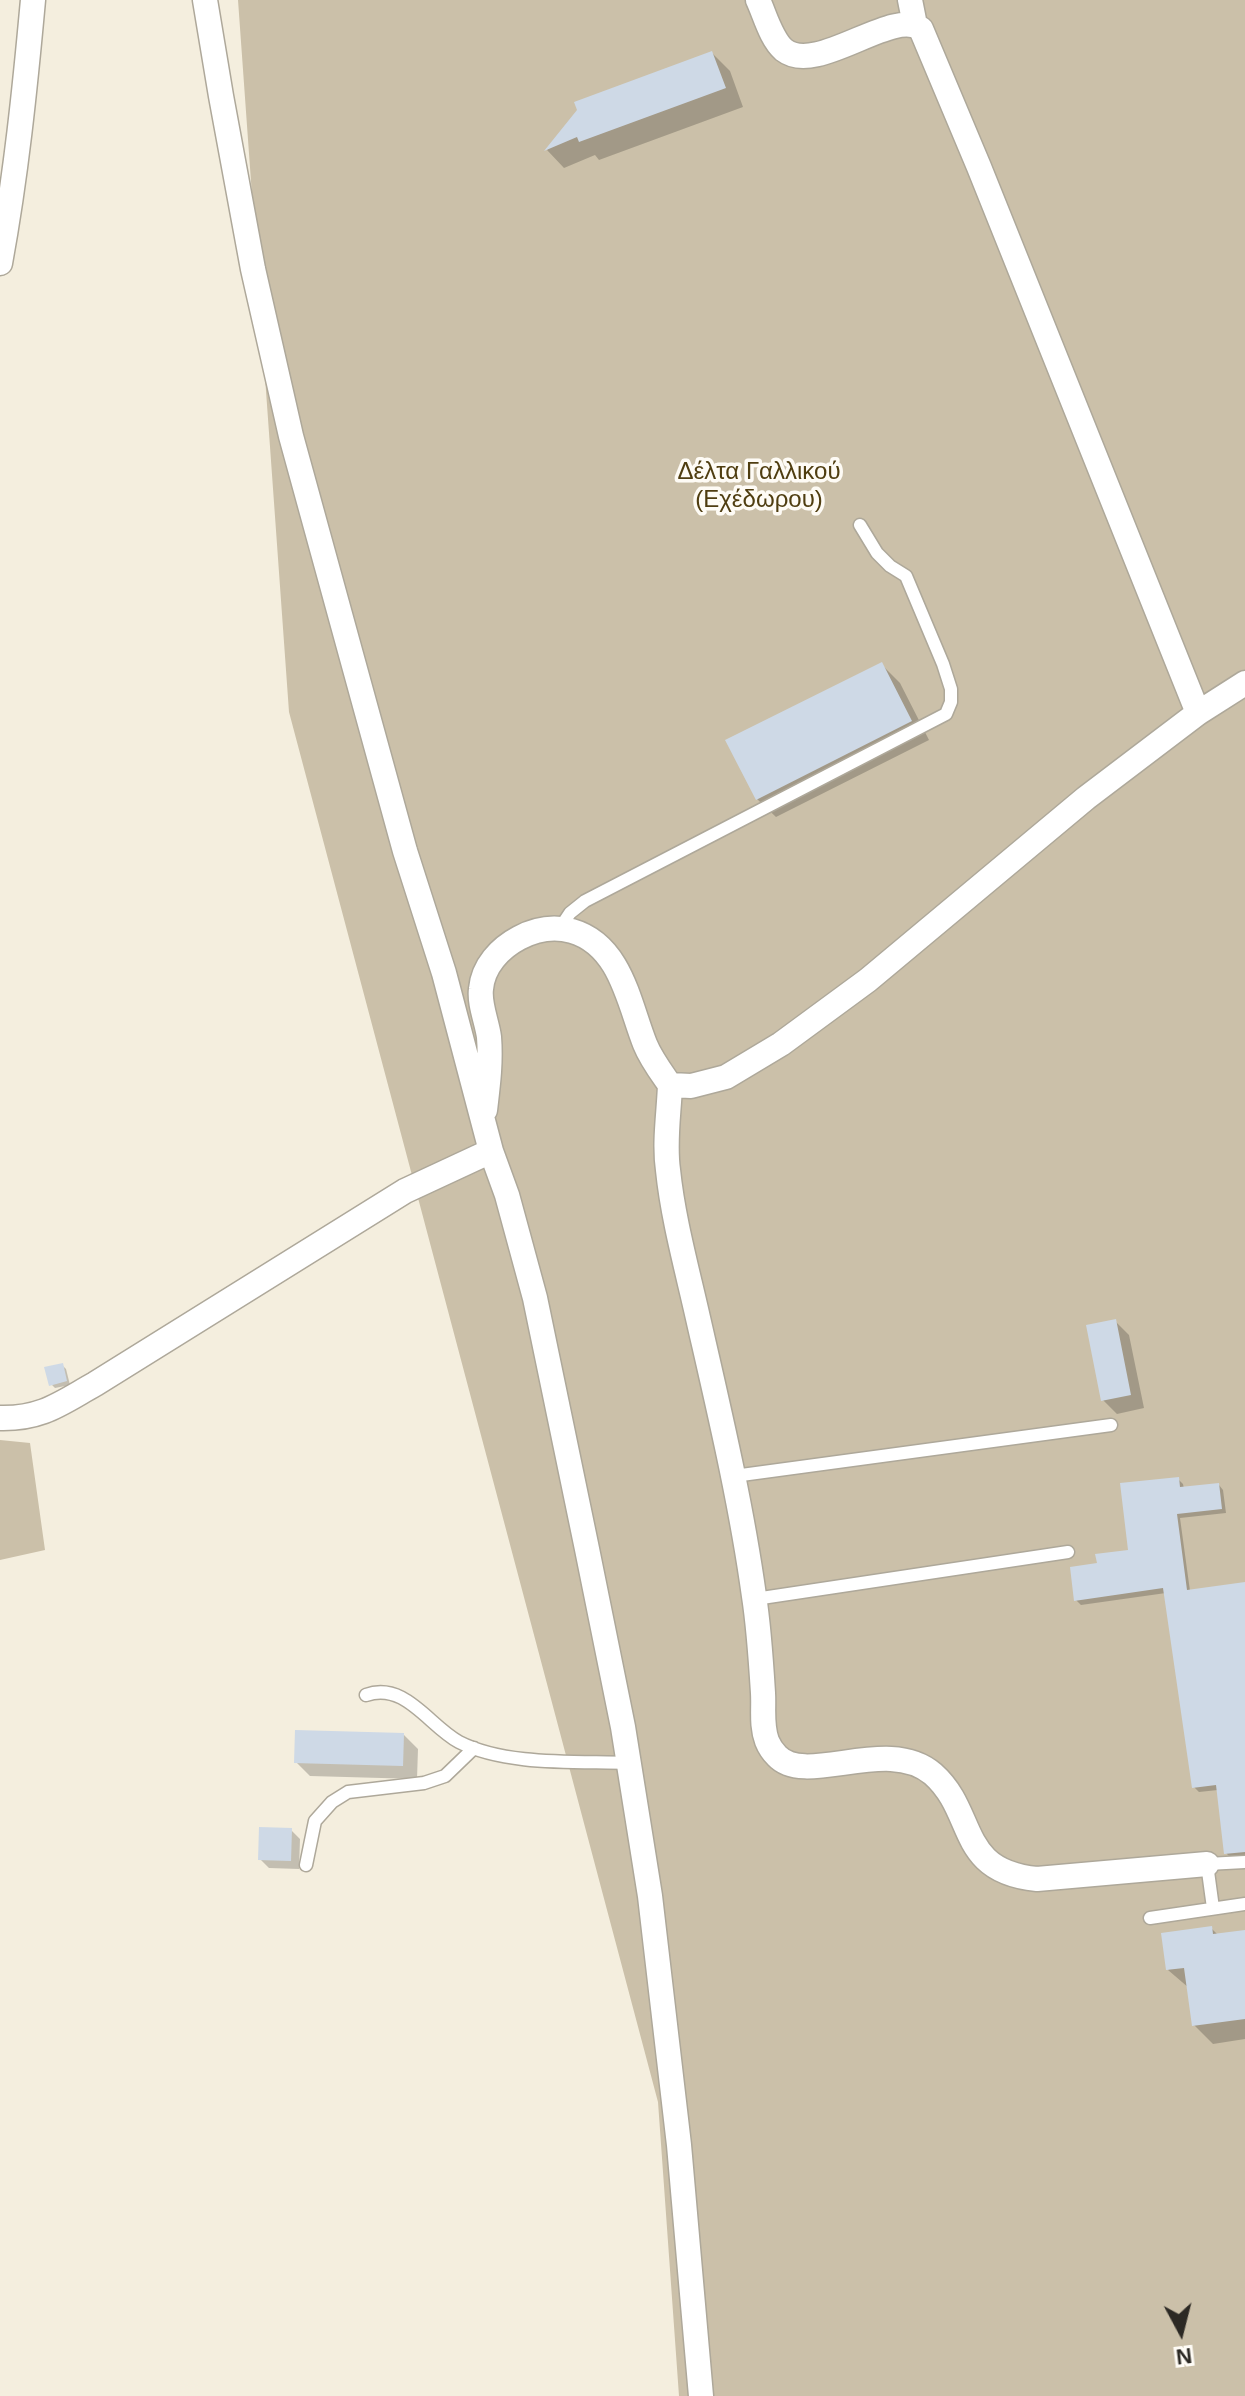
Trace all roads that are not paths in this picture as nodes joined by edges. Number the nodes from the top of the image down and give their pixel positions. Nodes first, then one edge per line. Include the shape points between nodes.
1 (33, 0) edge
2 (205, 0) edge
3 (758, 0) edge
4 (910, 0) edge
5 (915, 25) junction
6 (0, 263) edge
7 (860, 525) dead end
8 (1245, 683) edge
9 (1198, 713) junction
10 (560, 928) junction
11 (670, 1085) junction
12 (484, 1122) junction
13 (491, 1151) junction
14 (0, 1418) edge
15 (1111, 1425) dead end
16 (734, 1476) junction
17 (1068, 1552) dead end
18 (755, 1599) junction
19 (366, 1695) dead end
20 (474, 1748) junction
21 (629, 1763) junction
22 (1245, 1862) edge
23 (1207, 1864) junction
24 (306, 1865) dead end
25 (1245, 1904) edge
26 (1213, 1908) junction
27 (1150, 1918) dead end
28 (701, 2396) edge

1 - 6 street
2 - 12 street via 253,269 291,436
3 - 5 street via 785,51 804,56
4 - 5 street
5 - 9 street via 935,57
7 - 10 lane via 877,553 906,576 951,689 946,714 585,901
8 - 9 street
9 - 11 street via 781,1044 726,1077
10 - 11 street via 600,947 616,968 645,1045
10 - 12 street via 518,938 487,968 480,991 490,1067
11 - 16 street via 667,1169
12 - 13 street
13 - 14 street via 405,1191 43,1413
13 - 21 street via 535,1298
15 - 16 lane
16 - 18 street
17 - 18 lane
18 - 23 street via 763,1724 767,1743 779,1758 811,1766 889,1757 921,1765 946,1787 982,1855 1018,1877
19 - 20 lane via 380,1690 396,1695
20 - 21 lane via 495,1756
20 - 24 lane via 445,1776 348,1792 332,1802 315,1821
21 - 28 street via 679,2145
22 - 23 lane
23 - 26 lane
25 - 26 lane
26 - 27 lane

